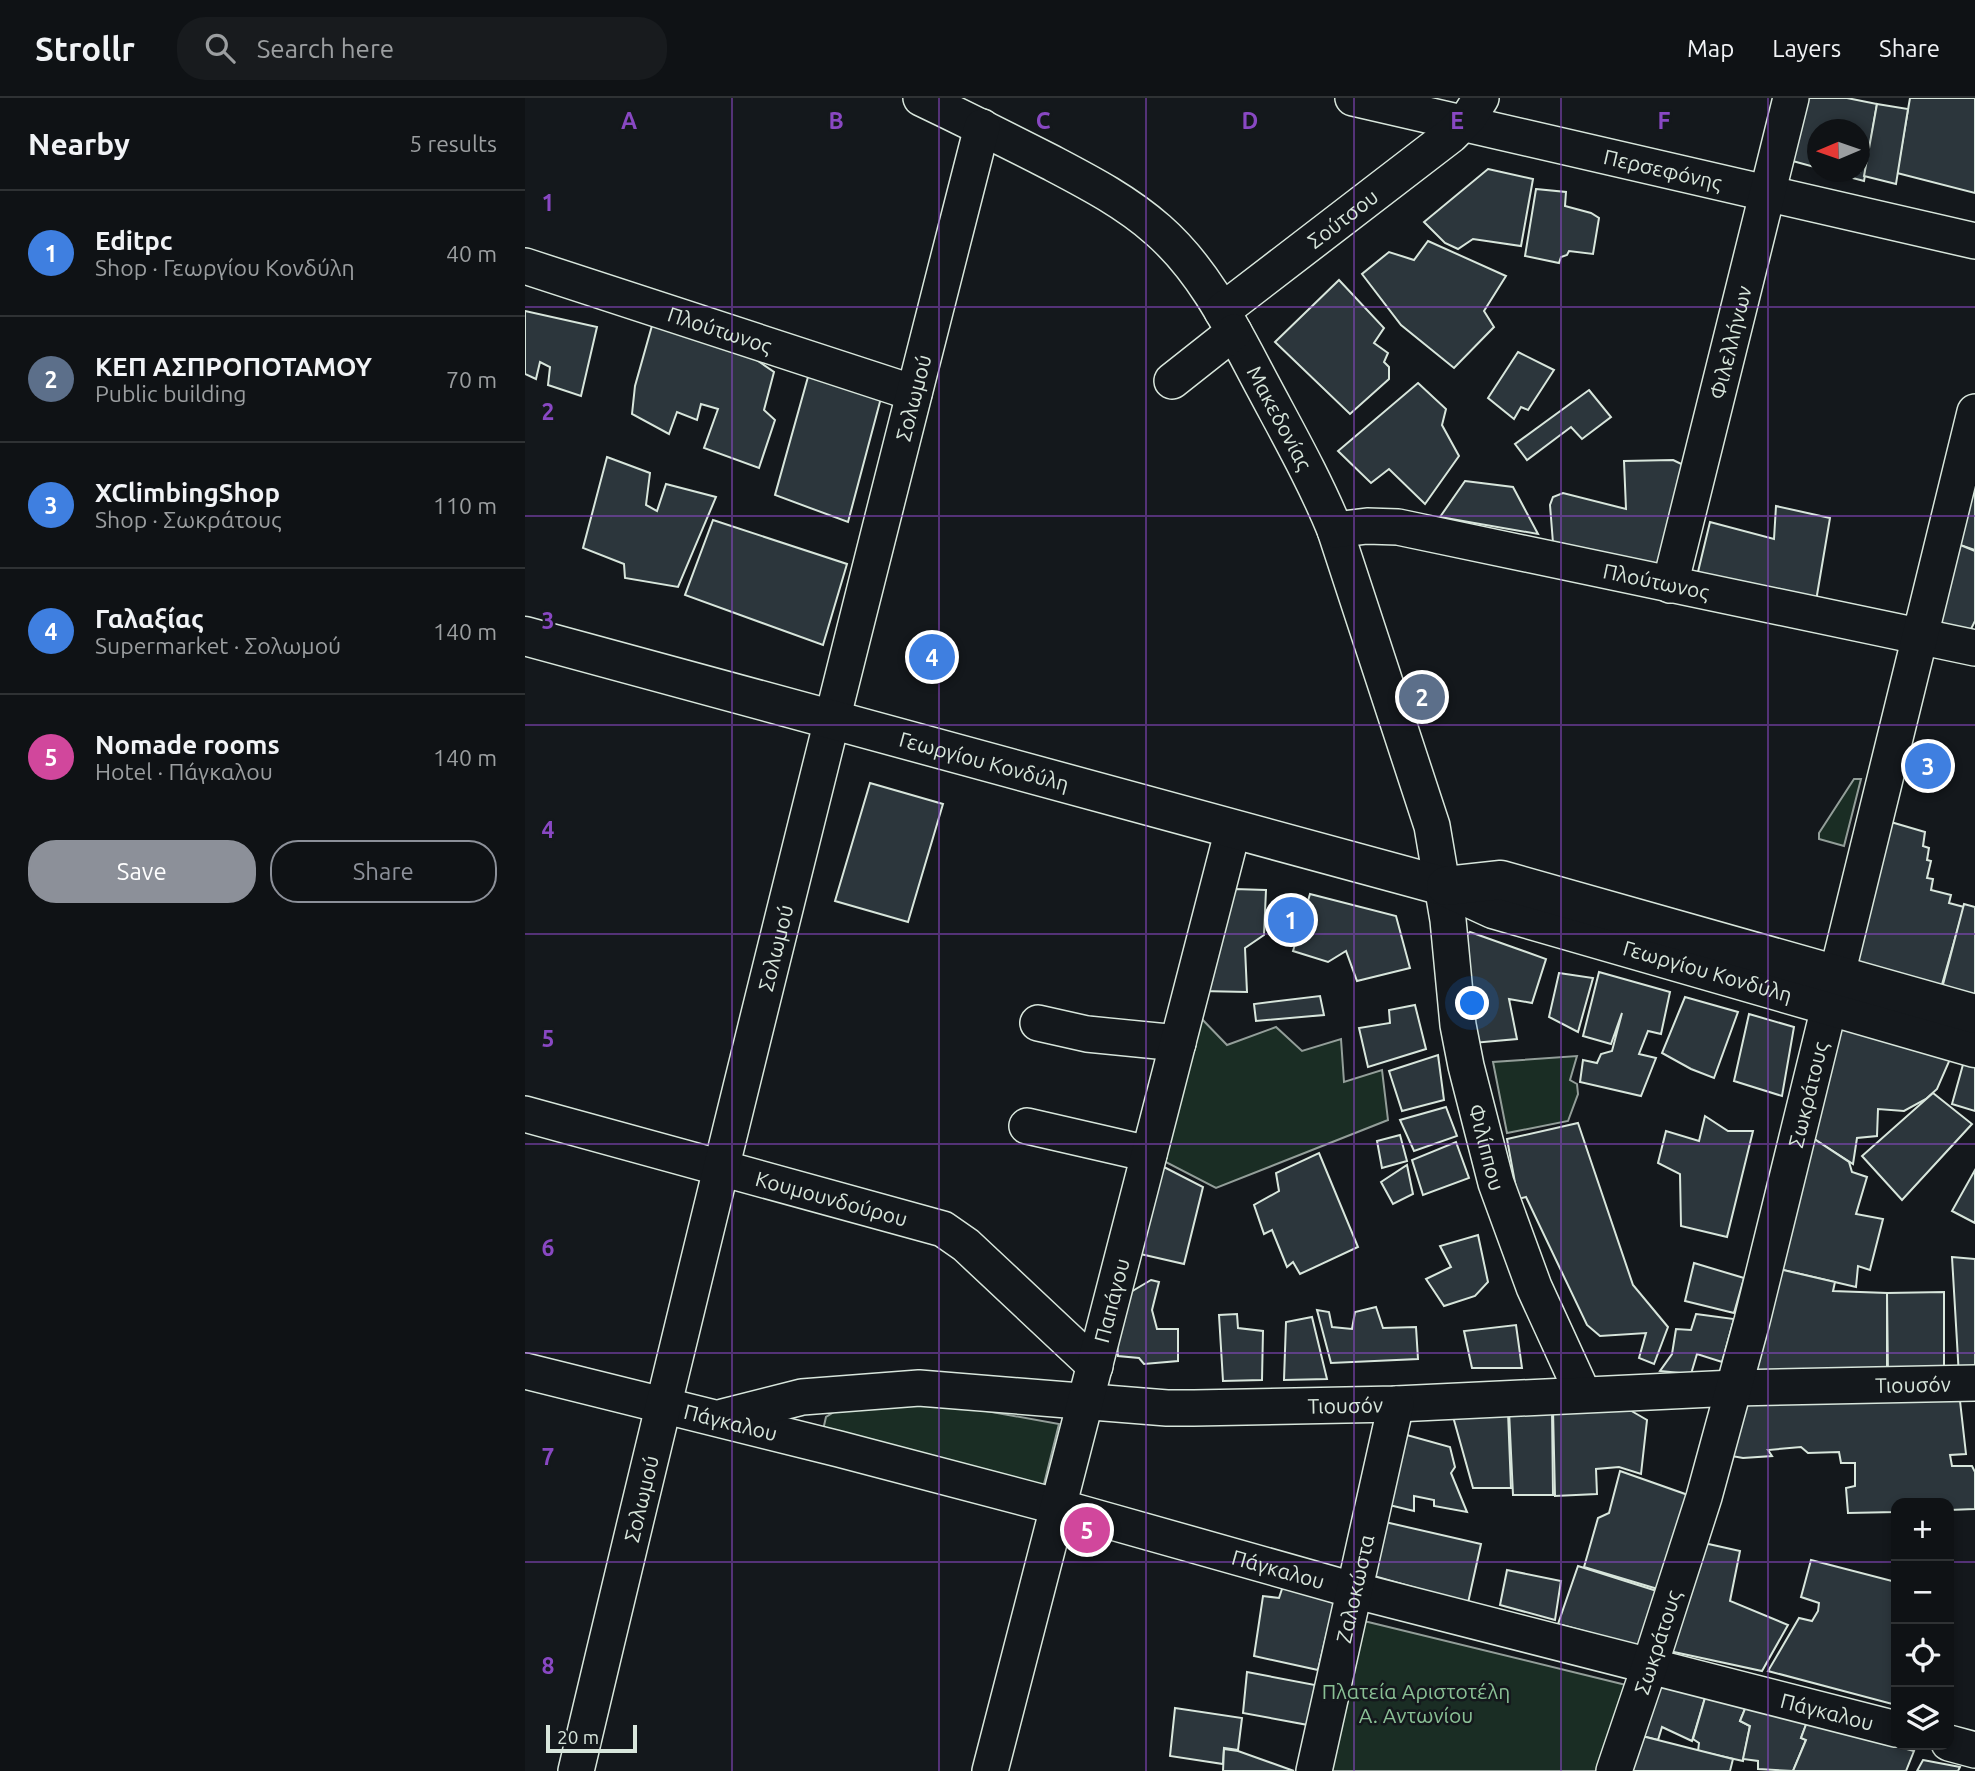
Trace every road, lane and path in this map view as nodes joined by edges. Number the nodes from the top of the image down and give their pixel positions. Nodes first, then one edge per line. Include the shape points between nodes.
1 (921, 98) edge
2 (1353, 98) edge
3 (1791, 98) edge
4 (1472, 111) edge
5 (982, 127) junction
6 (1767, 193) junction
7 (1975, 241) edge
8 (525, 266) edge
9 (1228, 322) junction
10 (1173, 381) dead end
11 (914, 393) junction
12 (1975, 412) edge
13 (1335, 530) junction
14 (1670, 585) junction
15 (1920, 637) junction
16 (526, 641) edge
17 (1975, 648) edge
18 (831, 720) junction
19 (1233, 829) junction
20 (1443, 886) junction
21 (1833, 991) junction
22 (1975, 1014) edge
23 (1038, 1023) dead end
24 (1178, 1042) junction
25 (1975, 1048) edge
26 (525, 1114) edge
27 (1027, 1126) dead end
28 (1149, 1154) junction
29 (721, 1167) junction
30 (1095, 1366) junction
31 (525, 1371) edge
32 (1975, 1382) edge
33 (1734, 1388) junction
34 (1583, 1394) junction
35 (1085, 1402) junction
36 (663, 1404) junction
37 (1397, 1404) junction
38 (719, 1418) junction
39 (1059, 1507) junction
40 (1353, 1590) junction
41 (1650, 1665) junction
42 (1891, 1728) edge
43 (1954, 1744) edge
44 (1975, 1750) edge
45 (576, 1771) edge
46 (990, 1771) edge
47 (1314, 1771) edge
48 (1613, 1771) edge

1 - 5 street, Μακεδονίας
2 - 4 street, Περσεφόνης
3 - 6 street, Φιλελλήνων
4 - 6 street, Περσεφόνης
4 - 9 street, Σούτσου
5 - 9 street, Μακεδονίας via 1100,188 1140,215 1193,265
5 - 11 street, Σολωμού
6 - 7 street, Περσεφόνης
6 - 14 street, Φιλελλήνων
8 - 11 street, Πλούτωνος
9 - 10 street, Σούτσου
9 - 13 street, Μακεδονίας
11 - 18 street, Σολωμού
12 - 15 street, Σωκράτους
13 - 14 street, Πλούτωνος via 1398,527
13 - 20 street, Μακεδονίας via 1432,826
14 - 15 street, Πλούτωνος
15 - 17 street, Πλούτωνος
15 - 21 street, Σωκράτους
16 - 18 main road, Γεωργίου Κονδύλη
18 - 19 main road, Γεωργίου Κονδύλη
18 - 29 street, Σολωμού
19 - 20 main road, Γεωργίου Κονδύλη
19 - 24 street, Παπάγου
20 - 21 main road, Γεωργίου Κονδύλη via 1501,880
20 - 34 street, Φιλίππου via 1458,1025 1496,1183 1516,1242
21 - 22 main road, Γεωργίου Κονδύλη
21 - 25 main road, Γεωργίου Κονδύλη
21 - 33 street, Σωκράτους
23 - 24 street via 1087,1034
24 - 28 street, Παπάγου
26 - 29 street, Κουμουνδούρου
27 - 28 street
28 - 30 street, Παπάγου
29 - 30 street, Κουμουνδούρου via 952,1233
29 - 36 street, Σολωμού
30 - 35 street, Παπάγου
31 - 36 street, Πάγκαλου
32 - 33 street, Τιουσόν
33 - 34 street, Τιουσόν
33 - 41 street, Σωκράτους
34 - 37 street, Τιουσόν
35 - 37 street, Τιουσόν via 1167,1408
35 - 38 street, Τιουσόν via 919,1388 802,1397
35 - 39 street, Παπάγου
36 - 38 street, Πάγκαλου
36 - 45 street, Σολωμού
37 - 40 street, Ζαλοκώστα
38 - 39 street, Πάγκαλου
39 - 40 street, Πάγκαλου
39 - 46 street, Παπάγου
40 - 41 street, Πάγκαλου
40 - 47 street, Ζαλοκώστα
41 - 42 street, Πάγκαλου
41 - 48 street, Σωκράτους
43 - 44 street

